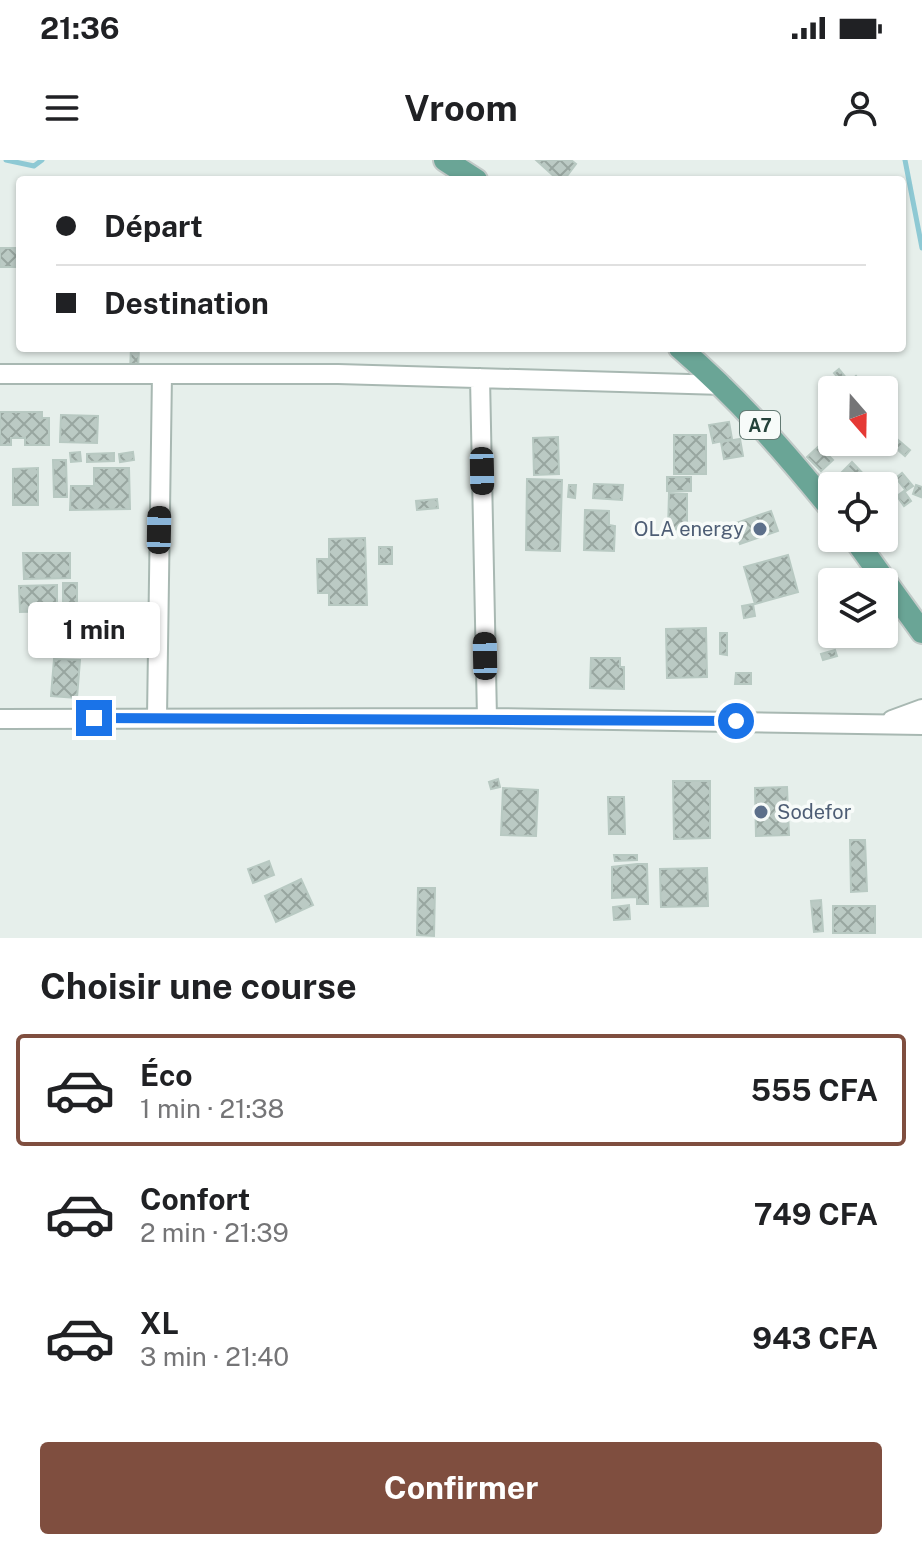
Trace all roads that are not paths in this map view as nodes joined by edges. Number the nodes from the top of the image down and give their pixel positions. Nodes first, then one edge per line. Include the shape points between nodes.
1 (445, 160) edge
2 (470, 176) edge
3 (685, 352) edge
4 (0, 374) edge
5 (162, 374) junction
6 (480, 378) junction
7 (723, 385) junction
8 (818, 492) edge
9 (864, 552) edge
10 (922, 632) edge
11 (922, 709) edge
12 (157, 717) junction
13 (487, 718) junction
14 (0, 719) edge
15 (886, 723) junction
16 (922, 725) edge

1 - 2 main road
3 - 7 main road, A7
4 - 5 street
5 - 6 street
5 - 12 street
6 - 7 street
6 - 13 street
7 - 8 main road, A7
9 - 10 main road
11 - 15 street
12 - 13 street
12 - 14 street
13 - 15 street
15 - 16 street

